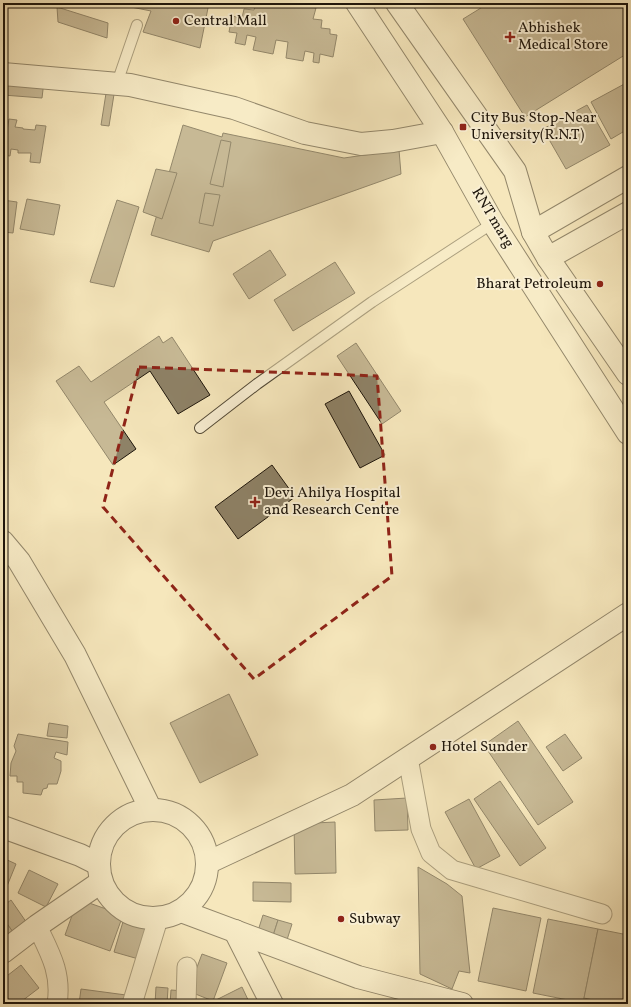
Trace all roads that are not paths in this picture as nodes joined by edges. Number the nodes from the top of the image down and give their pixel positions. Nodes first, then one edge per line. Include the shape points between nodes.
1 (357, 3) edge
2 (397, 3) edge
3 (137, 25) dead end
4 (3, 74) edge
5 (118, 83) junction
6 (442, 132) junction
7 (628, 178) edge
8 (628, 213) edge
9 (493, 223) junction
10 (541, 227) junction
11 (556, 254) junction
12 (628, 374) edge
13 (200, 428) dead end
14 (628, 433) edge
15 (3, 542) edge
16 (628, 614) edge
17 (408, 758) junction
18 (151, 810) junction
19 (3, 827) edge
20 (207, 863) junction
21 (99, 873) junction
22 (181, 911) junction
23 (602, 914) dead end
24 (158, 919) junction
25 (37, 926) junction
26 (235, 931) junction
27 (3, 952) edge
28 (187, 967) dead end
29 (57, 1004) edge
30 (132, 1004) edge
31 (186, 1004) edge
32 (272, 1004) edge
33 (462, 1004) edge

1 - 6 main road, RNT marg
2 - 10 main road, RNT marg via 515,171
3 - 5 lane
4 - 5 main road
5 - 6 main road via 234,108 304,133 361,144
6 - 9 main road, RNT marg
7 - 10 main road
8 - 11 main road
9 - 13 lane via 372,302 262,380
9 - 14 main road, RNT marg
10 - 11 main road, RNT marg
11 - 12 main road, RNT marg
15 - 18 main road via 19,561 75,655
16 - 17 main road
17 - 20 main road via 352,795
17 - 23 street via 421,829 431,853 452,870
18 - 20 main road via 168,812 184,819 196,831 204,846
18 - 21 main road via 137,812 113,826 100,850
19 - 21 main road via 80,855
20 - 22 main road via 205,882 201,890
21 - 24 main road via 109,898 123,910 140,917
21 - 25 main road
22 - 24 main road
22 - 26 main road
24 - 30 street
25 - 27 main road
25 - 29 street via 54,962 59,990
26 - 32 main road
26 - 33 main road via 358,978
28 - 31 street

